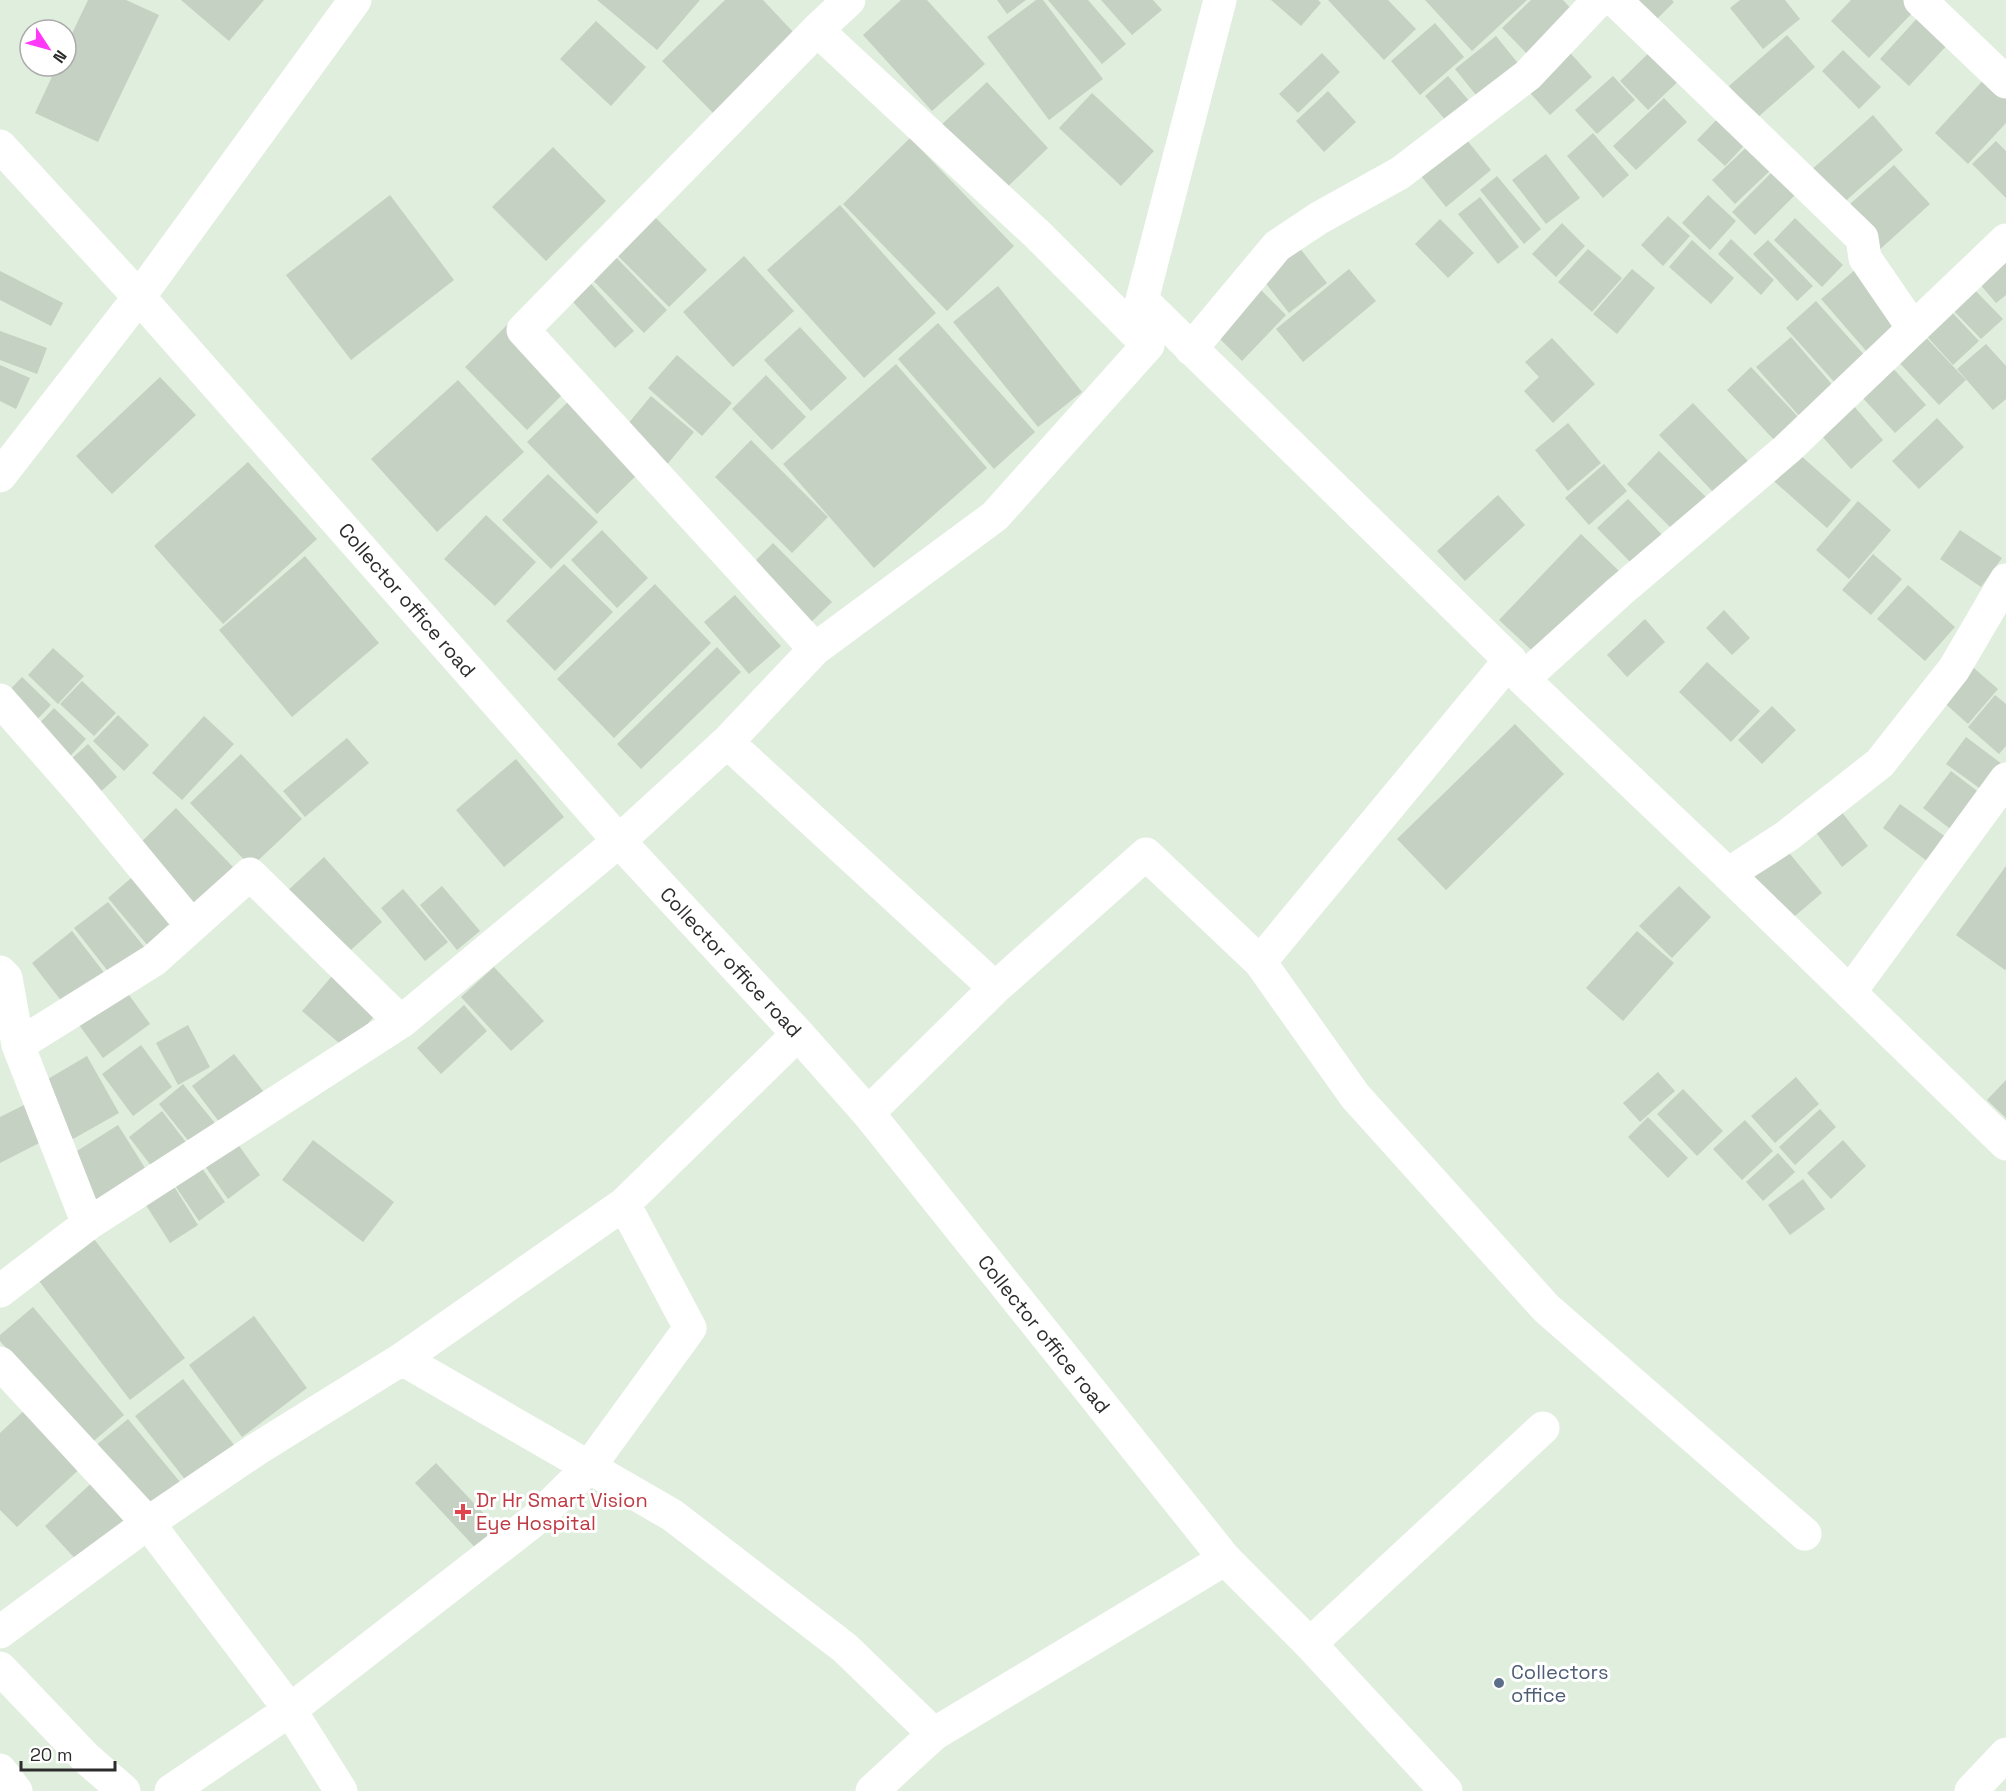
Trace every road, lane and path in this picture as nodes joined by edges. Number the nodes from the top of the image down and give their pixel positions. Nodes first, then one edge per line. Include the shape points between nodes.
1 (355, 0) edge
2 (1220, 0) edge
3 (1599, 0) edge
4 (1615, 0) edge
5 (1921, 0) edge
6 (845, 1) edge
7 (817, 30) junction
8 (2006, 82) edge
9 (0, 146) edge
10 (2006, 240) edge
11 (140, 297) junction
12 (1142, 300) junction
13 (1913, 328) junction
14 (1148, 345) junction
15 (1191, 349) junction
16 (0, 476) edge
17 (2006, 580) edge
18 (815, 649) junction
19 (1516, 669) junction
20 (0, 700) edge
21 (727, 742) junction
22 (2006, 779) edge
23 (620, 840) junction
24 (1728, 874) junction
25 (192, 926) junction
26 (1260, 962) junction
27 (2, 978) edge
28 (995, 988) junction
29 (1850, 992) junction
30 (401, 1022) junction
31 (798, 1034) junction
32 (18, 1045) junction
33 (868, 1113) junction
34 (2006, 1144) edge
35 (624, 1204) junction
36 (88, 1224) junction
37 (0, 1291) edge
38 (402, 1359) junction
39 (0, 1363) edge
40 (1543, 1428) dead end
41 (589, 1467) junction
42 (148, 1523) junction
43 (1805, 1533) dead end
44 (1224, 1559) junction
45 (0, 1632) edge
46 (1310, 1644) junction
47 (0, 1668) edge
48 (290, 1710) junction
49 (934, 1734) junction
50 (2006, 1754) edge
51 (0, 1770) edge
52 (16, 1791) edge
53 (124, 1791) edge
54 (171, 1791) edge
55 (341, 1791) edge
56 (872, 1791) edge
57 (1446, 1791) edge
58 (1971, 1791) edge

1 - 11 street
2 - 12 street
3 - 15 street via 1528,75 1400,173 1277,246
4 - 13 street via 1862,238 1865,258
5 - 8 street
6 - 7 street
7 - 14 street via 1037,234
7 - 18 street via 523,330
9 - 11 street, Collector office road
10 - 13 street
11 - 16 street
11 - 23 street, Collector office road
12 - 14 street
12 - 15 street
13 - 19 street via 1787,449 1619,592
14 - 18 street via 995,516
15 - 19 street
17 - 24 street via 1954,669 1880,763 1787,836
18 - 21 street
19 - 24 street
19 - 26 street
20 - 25 street
21 - 23 street
21 - 28 street
22 - 29 street
23 - 30 street
23 - 31 street, Collector office road
24 - 29 street
25 - 30 street via 250,874
25 - 32 street via 154,960
26 - 28 street via 1146,854
26 - 43 street via 1355,1096 1546,1308
27 - 32 street
28 - 33 street
29 - 34 street
30 - 36 street
31 - 33 street, Collector office road
31 - 35 street
32 - 36 street
33 - 44 street, Collector office road
35 - 38 street
35 - 41 street via 690,1328
36 - 37 street
38 - 41 street
38 - 42 street via 257,1449
39 - 42 street
40 - 46 street
41 - 48 street via 536,1519
41 - 49 street via 672,1515 845,1648
42 - 45 street
42 - 48 street
44 - 46 street, Collector office road
44 - 49 street
46 - 57 street, Collector office road
47 - 53 street via 86,1758
48 - 54 street
48 - 55 street
49 - 56 street
50 - 58 street
51 - 52 street

